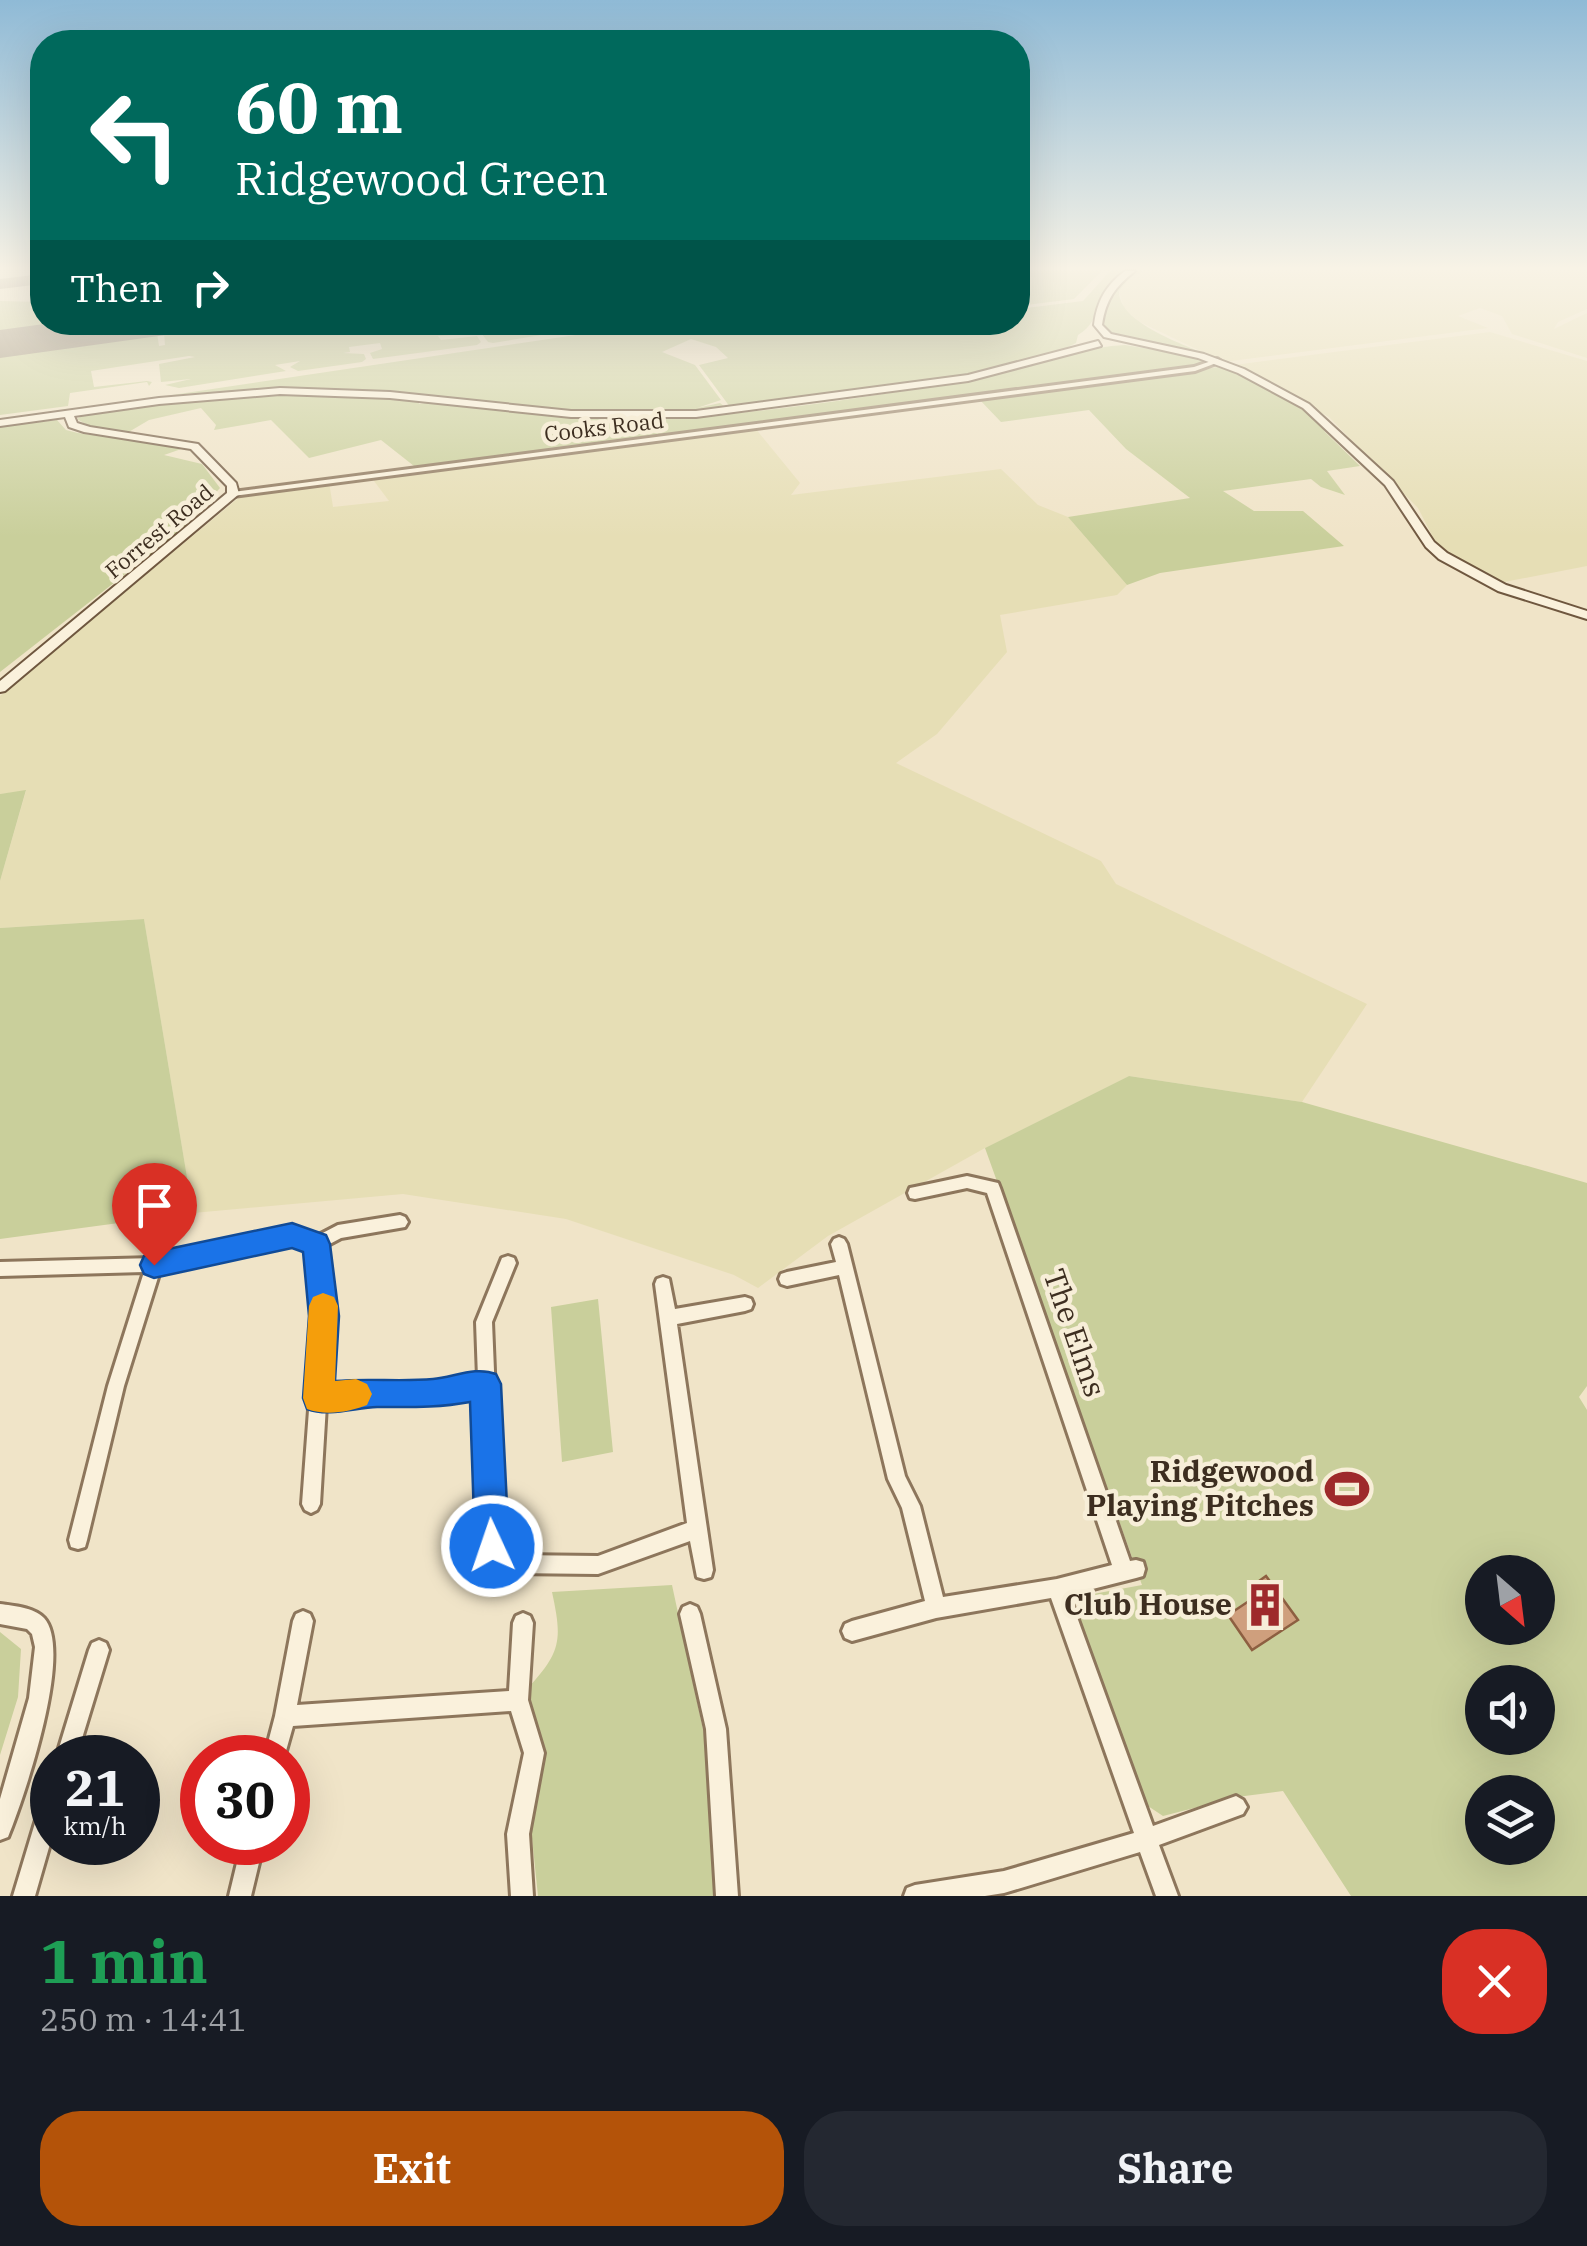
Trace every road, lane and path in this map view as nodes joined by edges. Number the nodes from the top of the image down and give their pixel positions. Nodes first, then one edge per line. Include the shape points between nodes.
1 (1042, 359) edge
2 (1210, 359) edge
3 (1216, 361) junction
4 (68, 414) junction
5 (0, 424) edge
6 (233, 494) junction
7 (1587, 615) edge
8 (0, 688) edge
9 (915, 1193) dead end
10 (400, 1222) dead end
11 (316, 1244) junction
12 (839, 1244) dead end
13 (508, 1263) dead end
14 (154, 1265) junction
15 (845, 1267) junction
16 (0, 1269) edge
17 (788, 1279) dead end
18 (663, 1284) dead end
19 (745, 1304) dead end
20 (668, 1318) junction
21 (485, 1384) junction
22 (318, 1398) junction
23 (311, 1504) dead end
24 (697, 1529) junction
25 (78, 1540) dead end
26 (704, 1570) dead end
27 (1057, 1588) junction
28 (936, 1608) junction
29 (0, 1614) edge
30 (690, 1614) dead end
31 (302, 1620) dead end
32 (523, 1623) dead end
33 (852, 1631) dead end
34 (99, 1650) dead end
35 (518, 1700) junction
36 (285, 1716) junction
37 (73, 1735) edge
38 (280, 1735) edge
39 (1236, 1806) dead end
40 (0, 1829) edge
41 (1144, 1837) junction
42 (33, 1865) edge
43 (247, 1865) edge
44 (24, 1896) edge
45 (240, 1896) edge
46 (522, 1896) edge
47 (727, 1896) edge
48 (915, 1896) edge
49 (1167, 1896) edge

1 - 4 street via 968,378 730,410 609,416 280,391
2 - 3 street
3 - 6 street, Cooks Road via 1195,369
3 - 7 street via 1320,415 1388,483 1430,544 1452,563 1502,588
4 - 5 street
4 - 6 street, Forrest Road via 73,425 88,430 194,446
6 - 8 street, Forrest Road
9 - 27 street, The Elms via 967,1182 993,1188 1130,1570
10 - 11 street via 338,1232
11 - 14 street via 292,1236
11 - 22 street via 324,1316
12 - 15 street
13 - 21 street via 484,1322
14 - 16 street
14 - 25 street
15 - 17 street
15 - 28 street
18 - 20 street
19 - 20 street
20 - 24 street
21 - 22 street via 431,1394
21 - 24 street via 492,1546 510,1564 598,1565
22 - 23 street
24 - 26 street
27 - 28 street
27 - 41 street
28 - 33 street
29 - 40 street via 28,1618 41,1628 44,1646 30,1732
30 - 47 street via 716,1729
31 - 36 street
32 - 35 street
34 - 37 street
35 - 36 street
35 - 46 street via 534,1753 518,1834
36 - 38 street
39 - 41 street
41 - 48 street via 1004,1882
41 - 49 street
42 - 44 street
43 - 45 street

